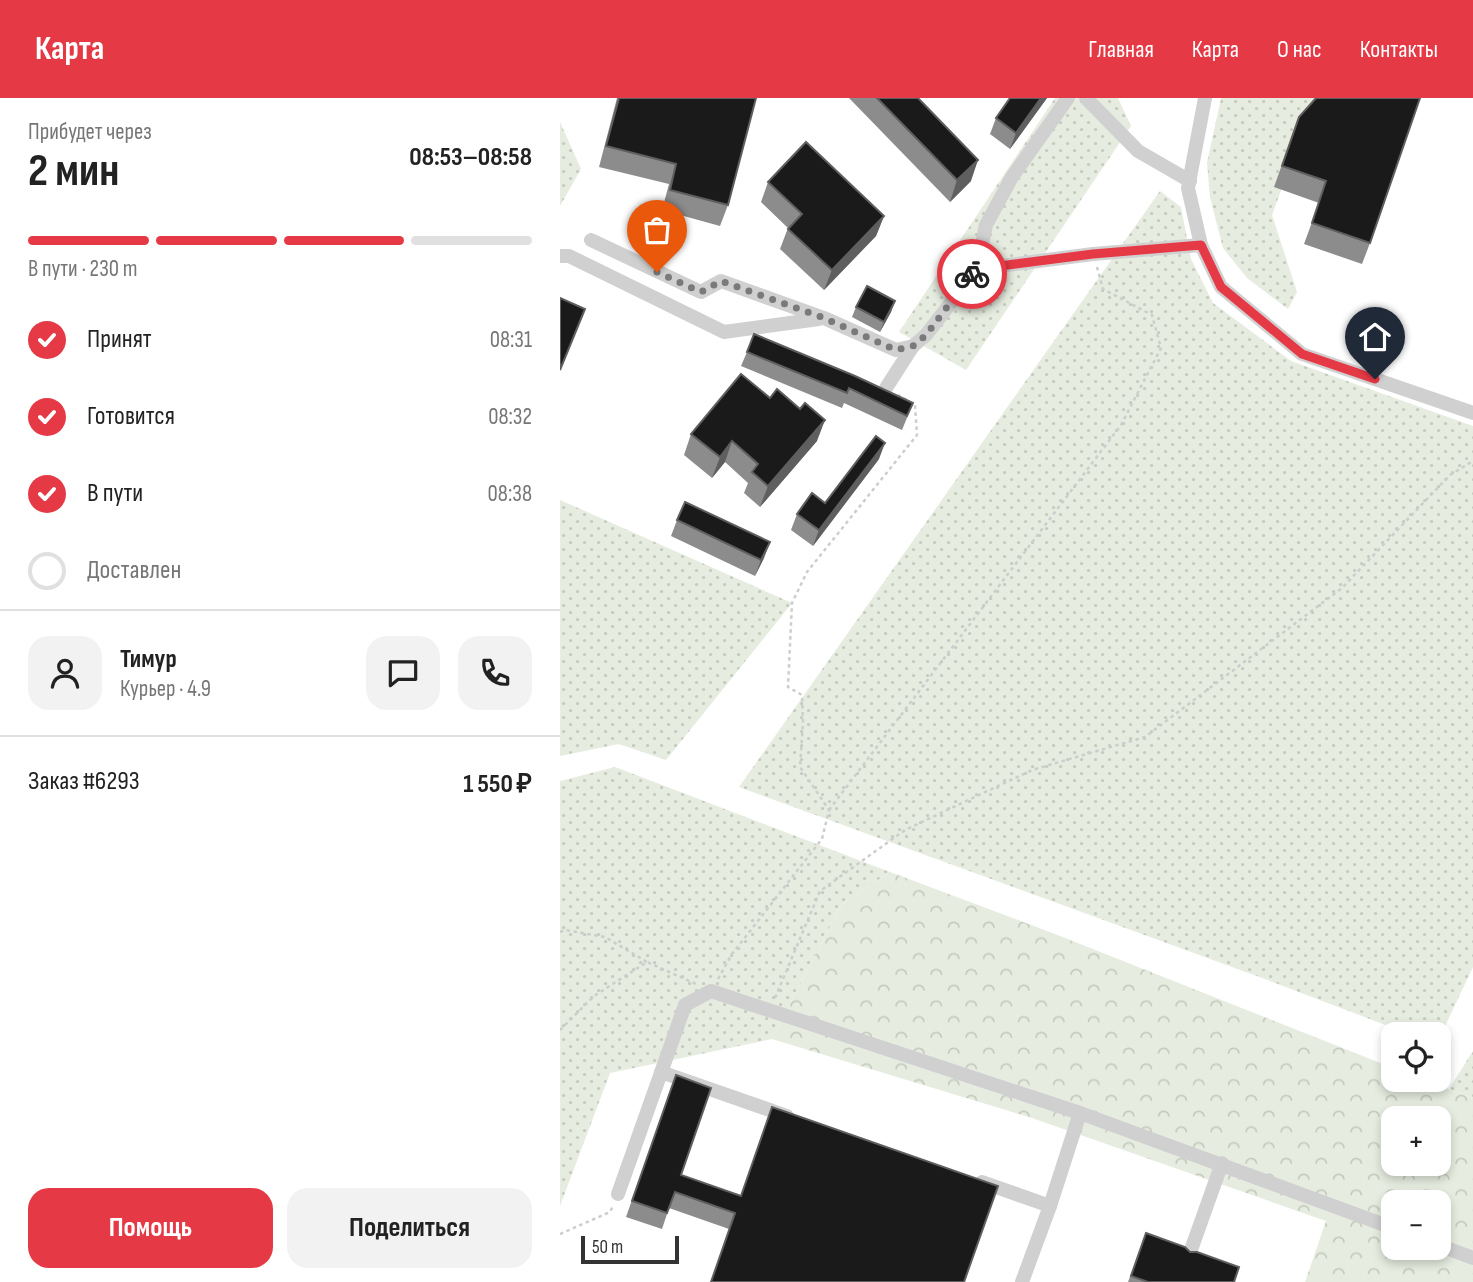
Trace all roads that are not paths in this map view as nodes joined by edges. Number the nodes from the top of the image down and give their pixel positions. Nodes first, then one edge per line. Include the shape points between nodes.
1 (1068, 98) edge
2 (1086, 98) edge
3 (1205, 98) edge
4 (1189, 181) junction
5 (591, 240) dead end
6 (1201, 245) junction
7 (560, 257) edge
8 (976, 269) junction
9 (824, 318) junction
10 (913, 346) junction
11 (886, 388) edge
12 (1473, 413) edge
13 (661, 1072) junction
14 (1080, 1113) junction
15 (803, 1121) edge
16 (1222, 1163) junction
17 (972, 1179) edge
18 (618, 1194) road end
19 (1050, 1206) junction
20 (1381, 1223) edge
21 (1451, 1250) edge
22 (1473, 1258) edge
23 (1186, 1264) edge
24 (1022, 1282) edge

1 - 8 street via 1012,177 986,225
2 - 4 street via 1138,150
3 - 4 street
4 - 6 street
5 - 9 street via 701,292 721,281
6 - 8 street
6 - 12 street via 1221,287 1302,354
7 - 9 street via 569,256 723,332
8 - 10 street
9 - 10 street via 896,350
10 - 11 street
13 - 14 street via 685,1005 711,991
13 - 15 street
13 - 18 street
14 - 16 street
14 - 19 street
16 - 20 street
16 - 23 street
17 - 19 street
19 - 24 street
21 - 22 street

